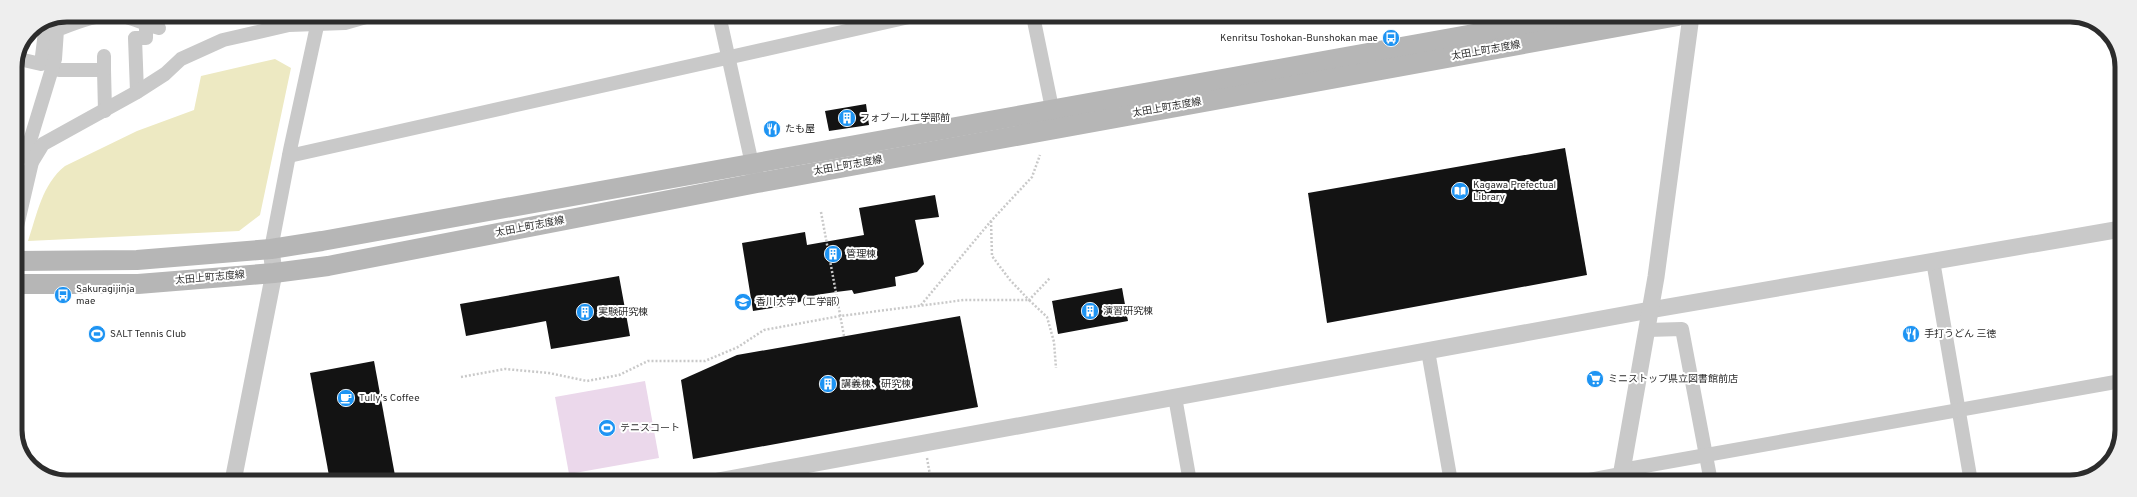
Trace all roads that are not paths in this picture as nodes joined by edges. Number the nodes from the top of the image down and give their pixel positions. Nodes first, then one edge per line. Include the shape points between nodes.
1 (77, 22) edge
2 (141, 22) edge
3 (348, 22) edge
4 (720, 22) edge
5 (887, 22) edge
6 (1034, 22) edge
7 (1540, 22) edge
8 (1645, 22) edge
9 (1690, 22) edge
10 (317, 26) junction
11 (46, 28) edge
12 (104, 56) dead end
13 (728, 58) junction
14 (23, 60) edge
15 (59, 70) dead end
16 (104, 70) junction
17 (136, 92) junction
18 (1052, 109) junction
19 (105, 111) junction
20 (1056, 128) junction
21 (289, 156) junction
22 (32, 162) junction
23 (752, 163) junction
24 (757, 183) junction
25 (22, 206) edge
26 (2115, 230) edge
27 (271, 249) junction
28 (22, 261) edge
29 (1933, 261) junction
30 (274, 273) junction
31 (22, 284) edge
32 (1650, 310) junction
33 (1647, 330) junction
34 (1428, 351) junction
35 (2115, 382) edge
36 (1175, 397) junction
37 (1958, 411) junction
38 (1707, 455) junction
39 (234, 475) edge
40 (751, 475) edge
41 (1189, 475) edge
42 (1450, 475) edge
43 (1621, 475) edge
44 (1711, 475) edge
45 (1970, 475) edge

1 - 22 street via 57,30 55,59 26,154
2 - 17 street via 153,26 146,38 135,38
3 - 10 street
4 - 13 street
5 - 13 street
6 - 18 street
7 - 18 main road, 太田上町志度線
8 - 20 main road, 太田上町志度線
9 - 32 street
10 - 17 street via 289,25 216,43 181,58 165,74
10 - 21 street
11 - 14 street via 41,64
12 - 16 street
13 - 21 street
13 - 23 street
15 - 16 street
16 - 19 street
17 - 19 street
18 - 20 street
18 - 23 main road, 太田上町志度線
19 - 22 street via 43,144
20 - 24 main road, 太田上町志度線
21 - 27 street
22 - 25 street
23 - 24 street
23 - 27 main road, 太田上町志度線
24 - 30 main road, 太田上町志度線 via 328,266
26 - 29 street
27 - 28 main road, 太田上町志度線 via 137,260
27 - 30 street
29 - 32 street
29 - 37 street
30 - 31 main road, 太田上町志度線 via 138,284
30 - 39 street
32 - 33 street
32 - 34 street
33 - 38 street via 1682,329
33 - 43 street
34 - 36 street
34 - 42 street
35 - 37 street
36 - 40 street
36 - 41 street
37 - 38 street
37 - 45 street
38 - 43 street
38 - 44 street

